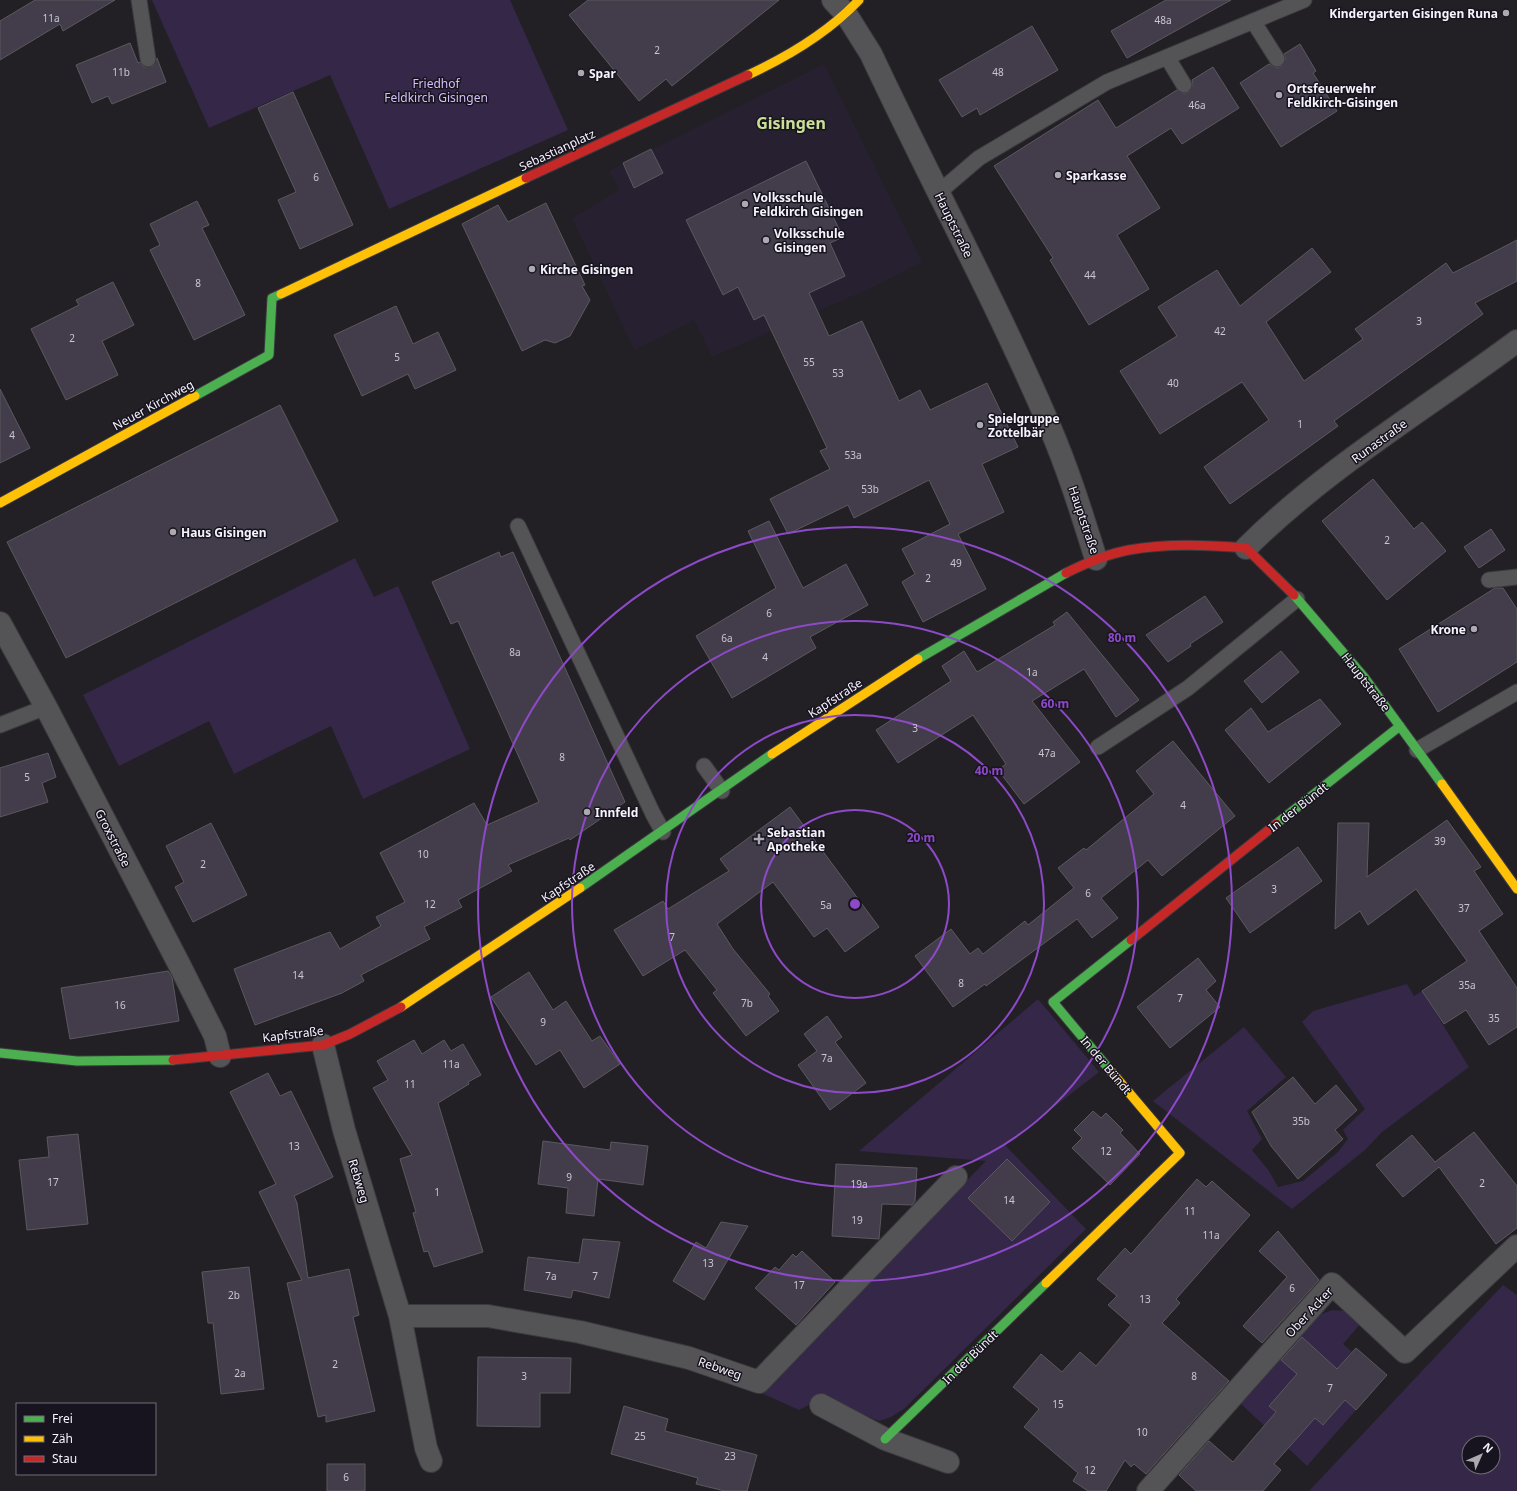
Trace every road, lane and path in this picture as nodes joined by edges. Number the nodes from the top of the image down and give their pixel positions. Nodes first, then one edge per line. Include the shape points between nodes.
1 (139, 0) edge
2 (1304, 0) edge
3 (846, 5) edge
4 (1253, 22) junction
5 (1167, 57) junction
6 (148, 59) dead end
7 (1277, 59) dead end
8 (1184, 85) dead end
9 (938, 193) junction
10 (272, 298) joint
11 (1517, 341) edge
12 (0, 503) edge
13 (518, 526) dead end
14 (1246, 548) junction
15 (1096, 559) junction
16 (1517, 577) edge
17 (1489, 580) dead end
18 (1298, 599) junction
19 (0, 623) edge
20 (1517, 692) edge
21 (46, 707) junction
22 (0, 725) edge
23 (1400, 726) junction
24 (1098, 747) dead end
25 (1417, 750) junction
26 (704, 766) dead end
27 (722, 791) junction
28 (664, 832) junction
29 (1517, 889) edge
30 (322, 1045) junction
31 (0, 1053) edge
32 (220, 1056) junction
33 (956, 1177) dead end
34 (1517, 1246) edge
35 (400, 1316) junction
36 (820, 1405) dead end
37 (885, 1439) junction
38 (431, 1461) dead end
39 (948, 1462) dead end
40 (1148, 1491) edge

1 - 6 lane
2 - 4 lane
3 - 9 street, Hauptstraße
3 - 10 street, Sebastianplatz via 815,39 763,68
4 - 5 lane
4 - 7 lane
5 - 8 lane
5 - 9 lane via 1107,82 979,158
9 - 15 street, Hauptstraße via 1050,426 1076,495
10 - 12 street, Neuer Kirchweg via 269,355
11 - 14 street, Runastraße via 1363,452 1273,521
13 - 28 lane via 653,814
14 - 15 street, Hauptstraße via 1207,545 1130,549
14 - 18 street, Hauptstraße
15 - 27 street, Kapfstraße via 1059,577 943,644 848,704
16 - 17 lane
18 - 23 street, Hauptstraße via 1342,650
18 - 24 lane via 1188,688
19 - 21 street, Groxstraße
20 - 25 lane
21 - 22 lane
21 - 32 street, Groxstraße via 198,1002
23 - 25 street, Hauptstraße
23 - 37 street, In der Bündt via 1053,1002 1180,1153
25 - 29 street, Hauptstraße
26 - 27 lane
27 - 28 street, Kapfstraße
28 - 30 street, Kapfstraße via 408,1004
30 - 32 street, Kapfstraße
30 - 35 street, Rebweg via 344,1130
31 - 32 street, Kapfstraße via 84,1061 162,1061
33 - 35 street, Rebweg via 759,1382 689,1358 580,1332 488,1316
34 - 40 street, Ober Acker via 1405,1352 1332,1284
35 - 38 street, Rebweg via 426,1448
36 - 37 street
37 - 39 street

